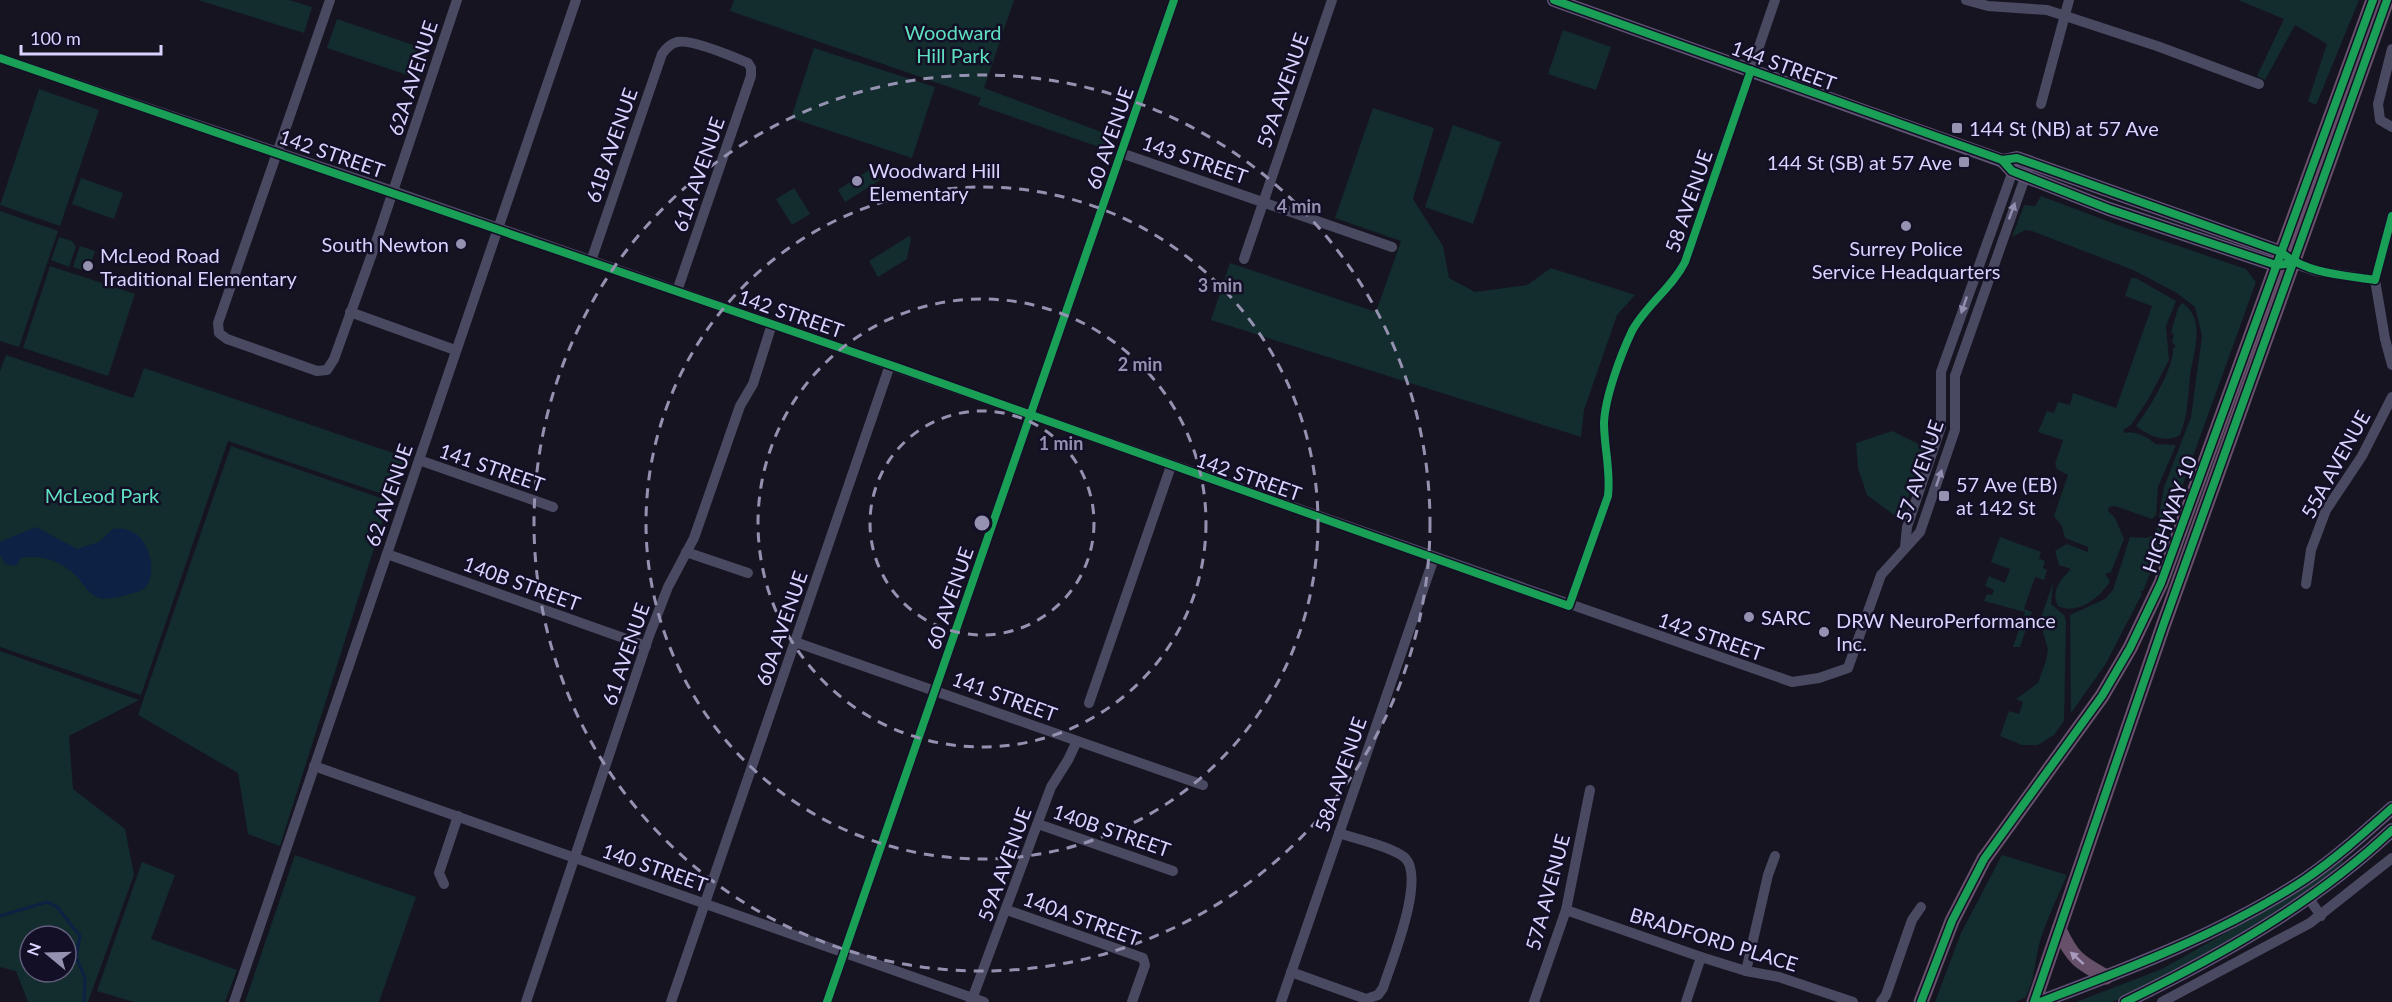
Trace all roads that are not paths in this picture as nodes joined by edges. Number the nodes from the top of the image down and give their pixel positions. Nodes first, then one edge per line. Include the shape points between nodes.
1 (330, 0) edge
2 (457, 0) edge
3 (576, 0) edge
4 (1174, 0) edge
5 (1332, 0) edge
6 (1554, 0) edge
7 (1775, 0) edge
8 (1966, 0) edge
9 (2069, 0) edge
10 (2373, 0) edge
11 (2387, 0) edge
12 (2064, 15) junction
13 (671, 44) joint
14 (2392, 49) edge
15 (0, 58) edge
16 (1751, 70) junction
17 (2259, 84) dead end
18 (2041, 104) dead end
19 (2392, 127) edge
20 (277, 152) junction
21 (1121, 153) junction
22 (2018, 166) junction
23 (393, 192) junction
24 (1263, 202) junction
25 (2392, 216) edge
26 (496, 229) junction
27 (1392, 247) dead end
28 (1244, 259) dead end
29 (2278, 259) junction
30 (591, 261) junction
31 (2295, 264) junction
32 (2375, 280) junction
33 (677, 291) junction
34 (350, 312) junction
35 (772, 324) junction
36 (455, 350) junction
37 (890, 364) junction
38 (2392, 365) edge
39 (2392, 397) edge
40 (1031, 414) junction
41 (419, 460) junction
42 (1171, 466) junction
43 (553, 507) dead end
44 (686, 552) junction
45 (387, 554) junction
46 (1434, 558) junction
47 (748, 573) dead end
48 (2306, 584) dead end
49 (1569, 606) junction
50 (795, 642) junction
51 (646, 646) junction
52 (1848, 668) joint
53 (935, 690) junction
54 (1089, 703) dead end
55 (1077, 741) junction
56 (314, 766) junction
57 (1203, 785) dead end
58 (1590, 790) dead end
59 (2392, 808) edge
60 (458, 816) junction
61 (1038, 824) junction
62 (2392, 830) edge
63 (1339, 833) junction
64 (1775, 856) dead end
65 (575, 858) junction
66 (2392, 858) edge
67 (1173, 871) dead end
68 (444, 884) dead end
69 (2308, 897) junction
70 (706, 903) junction
71 (1921, 907) dead end
72 (1007, 910) junction
73 (1566, 910) junction
74 (2321, 916) junction
75 (2059, 929) junction
76 (844, 952) junction
77 (1701, 957) junction
78 (1746, 971) junction
79 (1291, 972) junction
80 (2106, 977) junction
81 (972, 1000) edge
82 (234, 1002) edge
83 (526, 1002) edge
84 (671, 1002) edge
85 (827, 1002) edge
86 (984, 1002) edge
87 (1132, 1002) edge
88 (1281, 1002) edge
89 (1534, 1002) edge
90 (1686, 1002) edge
91 (1853, 1002) edge
92 (1881, 1002) edge
93 (1922, 1002) edge
94 (2034, 1002) edge
95 (2040, 1002) edge
96 (2125, 1002) edge
97 (2162, 1002) edge

1 - 20 street
2 - 23 street, 62A AVENUE
3 - 26 street, 62 AVENUE
4 - 21 street, 60 AVENUE
5 - 24 street, 59A AVENUE
6 - 16 main road, 144 STREET
7 - 16 street, 58 AVENUE
8 - 12 street
9 - 12 street
10 - 29 highway, HIGHWAY 10
11 - 31 highway, HIGHWAY 10
12 - 17 street
12 - 18 street
13 - 30 street, 61B AVENUE via 662,54
13 - 33 street, 61A AVENUE via 681,42 752,68
14 - 19 street via 2378,104 2380,120
15 - 20 street, 142 STREET
16 - 22 main road, 144 STREET
16 - 49 street, 58 AVENUE via 1685,262 1634,328 1610,394 1604,424 1608,496
20 - 23 street, 142 STREET
20 - 34 street, 62A AVENUE via 218,323 219,333 303,367 327,370
21 - 24 street, 143 STREET
21 - 40 street, 60 AVENUE
22 - 29 main road, 144 STREET via 2109,209
22 - 52 street, 57 AVENUE via 1941,372 1941,427 1907,527 1905,548 1881,575
23 - 26 street, 142 STREET
23 - 34 street, 62A AVENUE
24 - 27 street, 143 STREET
24 - 28 street, 59A AVENUE
25 - 32 street
26 - 30 street, 142 STREET
26 - 36 street, 62 AVENUE
29 - 31 main road, 144 STREET
29 - 93 highway, HIGHWAY 10 via 2161,583 2130,648 2102,696 1984,859 1952,921
30 - 33 street, 142 STREET
31 - 32 street, 144 STREET
31 - 75 highway, HIGHWAY 10 via 2163,626
32 - 38 street
33 - 35 street, 142 STREET
34 - 36 street
35 - 37 street, 142 STREET
35 - 44 street, 61 AVENUE via 753,384 740,406
36 - 41 street, 62 AVENUE
37 - 40 street, 142 STREET
37 - 50 street, 60A AVENUE
39 - 48 street, 55A AVENUE via 2362,456 2326,510 2311,550
40 - 42 street, 142 STREET
40 - 53 street, 60 AVENUE
41 - 43 street, 141 STREET
41 - 45 street, 62 AVENUE
42 - 46 street, 142 STREET
42 - 54 street
44 - 47 street
44 - 51 street, 61 AVENUE
45 - 51 street, 140B STREET
45 - 56 street, 62 AVENUE
46 - 49 street, 142 STREET
46 - 63 street, 58A AVENUE
49 - 52 street, 142 STREET via 1785,681 1802,682
50 - 53 street, 141 STREET
50 - 70 street, 60A AVENUE
51 - 65 street, 61 AVENUE
53 - 55 street, 141 STREET
53 - 76 street, 60 AVENUE
55 - 57 street, 141 STREET
55 - 61 street, 59A AVENUE via 1051,787
56 - 60 street, 140 STREET
56 - 82 street, 62 AVENUE
58 - 73 street, 57A AVENUE
59 - 80 main road via 2303,880 2201,936
60 - 65 street, 140 STREET
60 - 68 street via 439,873
61 - 67 street, 140B STREET
61 - 72 street, 59A AVENUE
62 - 69 main road
63 - 79 street, 58A AVENUE
63 - 79 street via 1401,854 1410,865 1406,920 1378,995 1366,999
64 - 78 street
65 - 70 street, 140 STREET
65 - 83 street, 61 AVENUE
66 - 74 street
69 - 74 street
69 - 96 main road via 2237,943
70 - 76 street, 140 STREET
70 - 84 street, 60A AVENUE
71 - 92 street via 1912,920
72 - 81 street, 59A AVENUE
72 - 87 street, 140A STREET via 1138,956 1144,961
73 - 77 street, BRADFORD PLACE
73 - 89 street, 57A AVENUE
74 - 97 street
80 -> 75 highway via 2077,961
75 - 94 highway, HIGHWAY 10
76 - 81 street, 140 STREET
76 - 85 street, 60 AVENUE
77 - 78 street, BRADFORD PLACE
77 - 90 street
78 - 91 street, BRADFORD PLACE via 1779,976
79 - 88 street, 58A AVENUE
80 - 95 main road
81 - 86 street, 140 STREET

